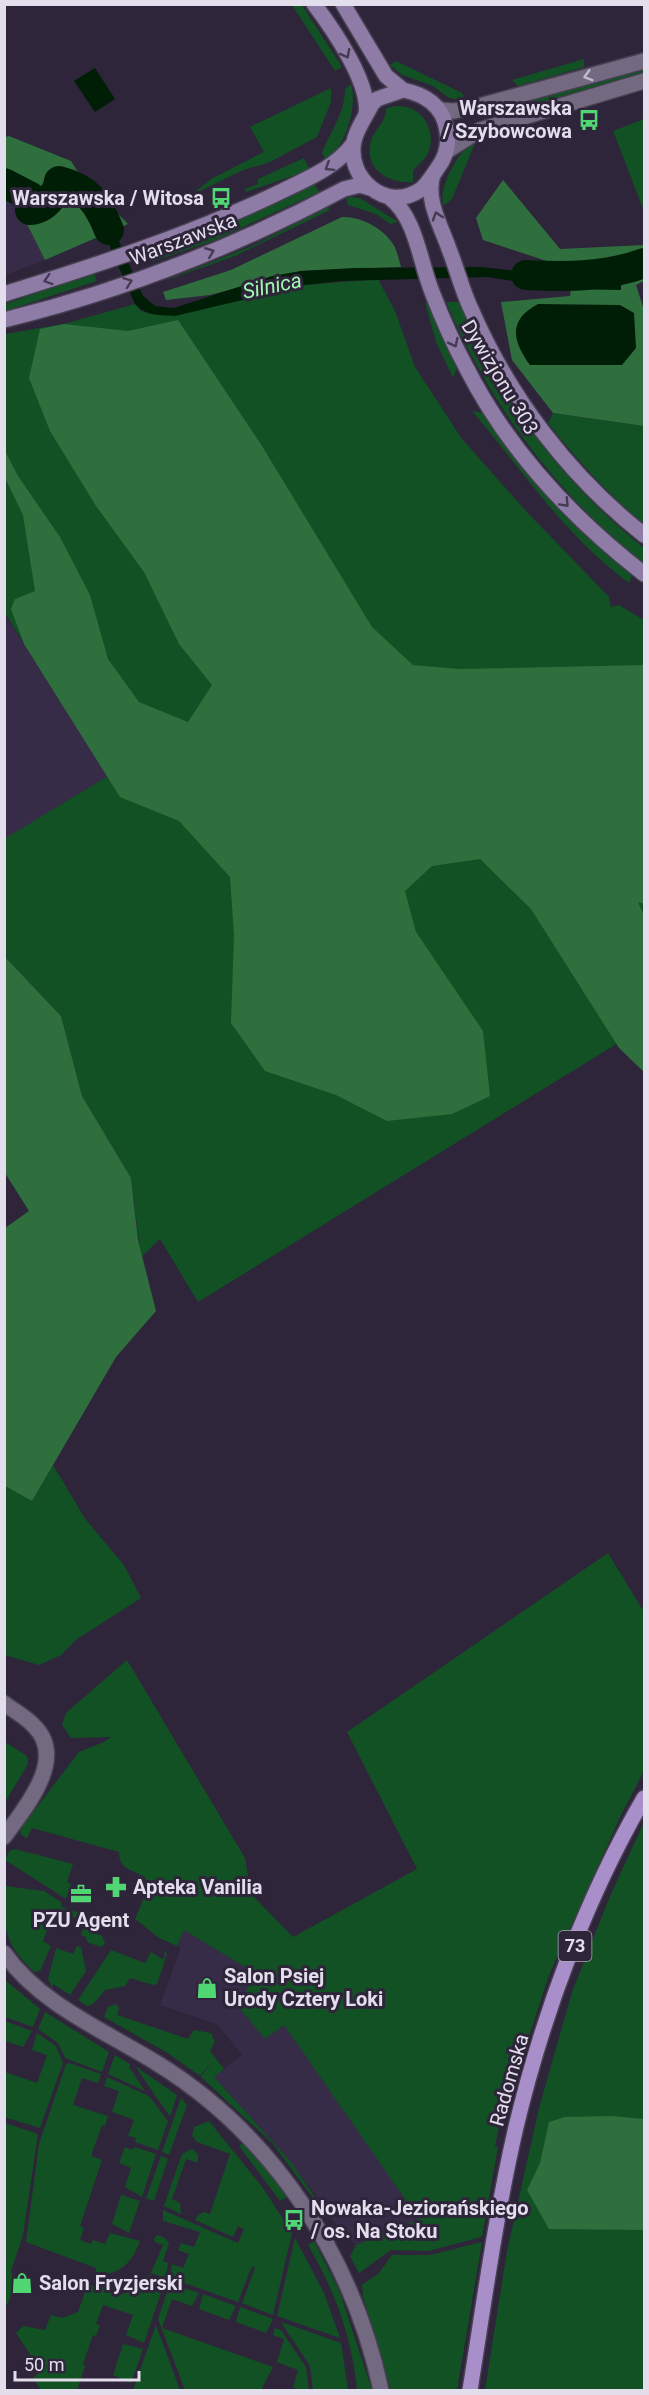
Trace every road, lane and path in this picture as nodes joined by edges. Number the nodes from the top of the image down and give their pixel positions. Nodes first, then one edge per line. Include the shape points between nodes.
1 (314, 4) edge
2 (343, 4) edge
3 (645, 61) edge
4 (645, 81) edge
5 (403, 90) junction
6 (439, 110) junction
7 (366, 115) junction
8 (353, 144) junction
9 (447, 151) junction
10 (433, 175) junction
11 (370, 188) junction
12 (390, 198) junction
13 (4, 294) edge
14 (4, 320) edge
15 (645, 535) edge
16 (645, 574) edge
17 (4, 1703) edge
18 (645, 1798) edge
19 (4, 1837) edge
20 (4, 1953) edge
21 (381, 2391) edge
22 (470, 2391) edge

1 -> 7 main road via 362,86
2 - 5 main road via 386,76
3 -> 6 street via 483,105
4 - 9 street via 480,130
5 - 6 main road via 428,99
5 - 7 main road via 377,99
6 - 9 main road via 448,135
7 - 8 main road
8 - 11 main road via 356,168
8 -> 13 main road, Warszawska via 331,167 227,217 147,248
9 - 10 main road
10 - 12 main road via 423,189
15 -> 10 main road, Dywizjonu 303 via 595,492 538,425 488,344 463,289 430,193
11 - 12 main road
14 -> 11 main road, Warszawska via 101,292 237,242 344,189 360,185
12 -> 16 main road, Dywizjonu 303 via 404,213 431,290 467,370 514,445 576,515
17 - 19 street via 36,1727 46,1764 41,1781
18 - 22 main road, Radomska / 73 via 582,1926 523,2101 510,2154
20 - 21 street via 51,2000 158,2063 201,2094 227,2115 274,2165 310,2215 341,2275

